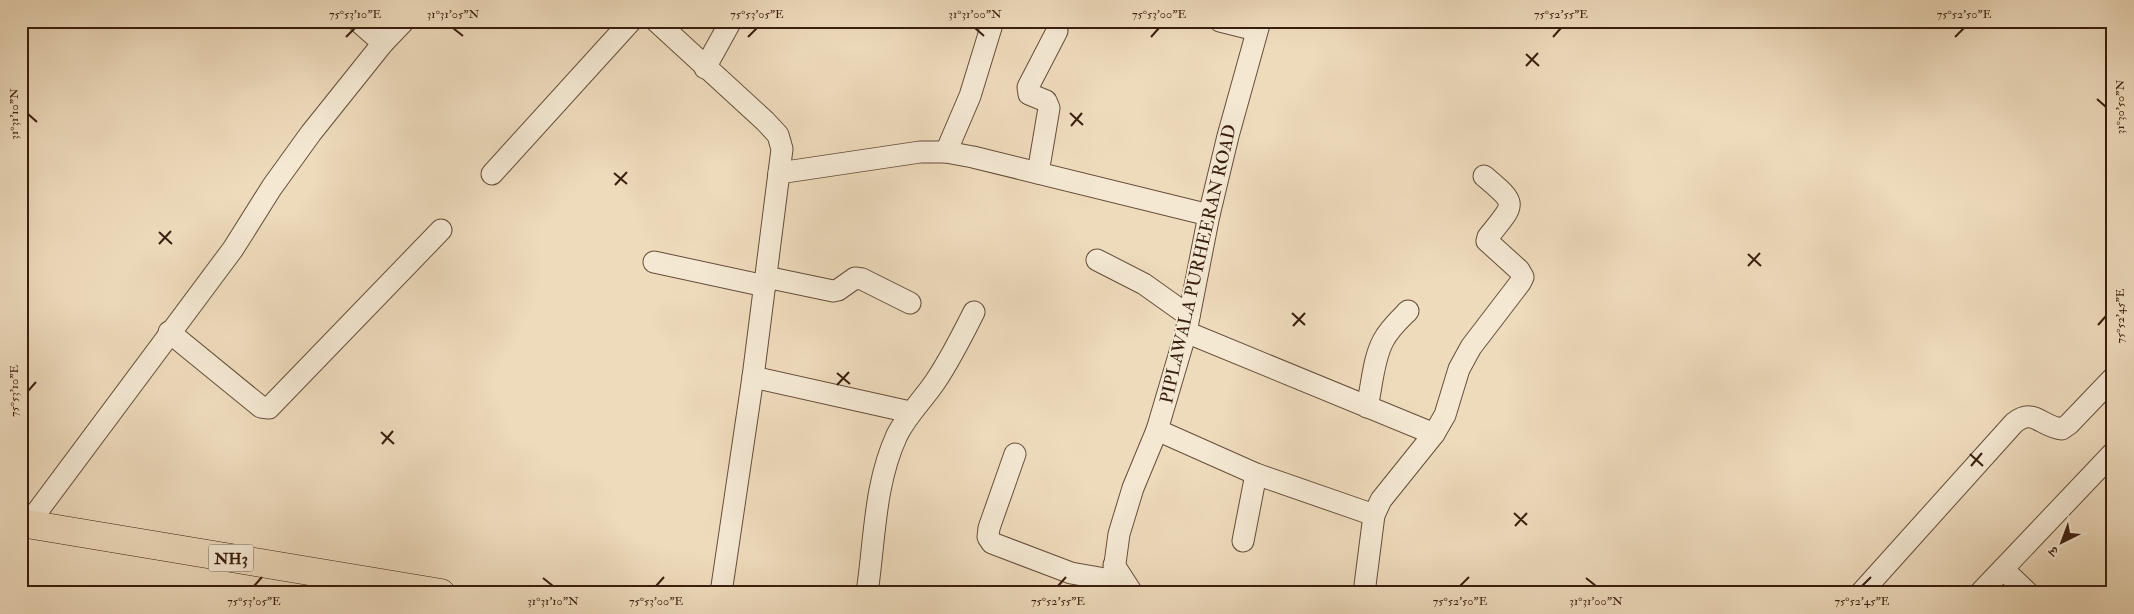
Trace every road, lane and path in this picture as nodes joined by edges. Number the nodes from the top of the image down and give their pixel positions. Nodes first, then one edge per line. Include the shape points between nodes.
1 (358, 21) edge
2 (404, 21) edge
3 (632, 21) edge
4 (656, 21) edge
5 (731, 21) edge
6 (993, 21) edge
7 (1220, 21) edge
8 (1258, 26) edge
9 (1058, 32) dead end
10 (383, 43) junction
11 (705, 68) junction
12 (946, 152) junction
13 (779, 173) junction
14 (1038, 173) junction
15 (492, 174) dead end
16 (1484, 176) dead end
17 (1209, 216) junction
18 (441, 230) dead end
19 (1097, 260) dead end
20 (654, 262) dead end
21 (765, 282) junction
22 (910, 304) dead end
23 (1408, 310) dead end
24 (974, 312) dead end
25 (1187, 324) junction
26 (169, 332) junction
27 (753, 377) junction
28 (2113, 378) edge
29 (1368, 407) junction
30 (910, 412) junction
31 (1157, 430) junction
32 (1434, 434) junction
33 (2113, 453) edge
34 (1015, 454) dead end
35 (1256, 474) junction
36 (1374, 515) junction
37 (25, 524) edge
38 (1243, 541) dead end
39 (2003, 569) junction
40 (1112, 579) edge
41 (429, 592) edge
42 (721, 593) edge
43 (867, 593) edge
44 (1132, 593) edge
45 (1364, 593) edge
46 (1860, 593) edge
47 (1980, 593) edge
48 (2028, 593) edge

1 - 10 street
2 - 10 street
3 - 15 street
4 - 11 street
5 - 11 street
6 - 12 street via 970,96
7 - 8 street
8 - 17 street, PIPLAWALA PURHEERAN ROAD
9 - 14 street via 1028,87 1029,94 1046,102 1049,108
10 - 26 street via 310,134 233,249
11 - 13 street via 778,135 782,149
12 - 13 street via 920,152
12 - 14 street
13 - 21 street
14 - 17 street
16 - 32 street via 1506,195 1510,206 1487,241 1523,276 1458,369 1445,415
17 - 25 street, PIPLAWALA PURHEERAN ROAD
18 - 26 street via 269,408 261,407
19 - 25 street via 1144,284
20 - 21 street
21 - 22 street via 833,291 856,278
21 - 27 street
23 - 29 street via 1383,340
24 - 30 street via 934,384
25 - 29 street
25 - 31 street, PIPLAWALA PURHEERAN ROAD
26 - 37 street
27 - 30 street
27 - 42 street
28 - 46 street via 2062,429 2052,428 2029,416 2014,423
29 - 32 street
30 - 43 street via 884,468
31 - 35 street
31 - 40 street, PIPLAWALA PURHEERAN ROAD via 1119,534
32 - 36 street via 1392,484
33 - 39 street
34 - 40 street via 989,528 988,537 992,543 1070,573
35 - 36 street
35 - 38 street
36 - 45 street
37 - 41 highway, NH3
39 - 47 street
39 - 48 street
40 - 44 street

